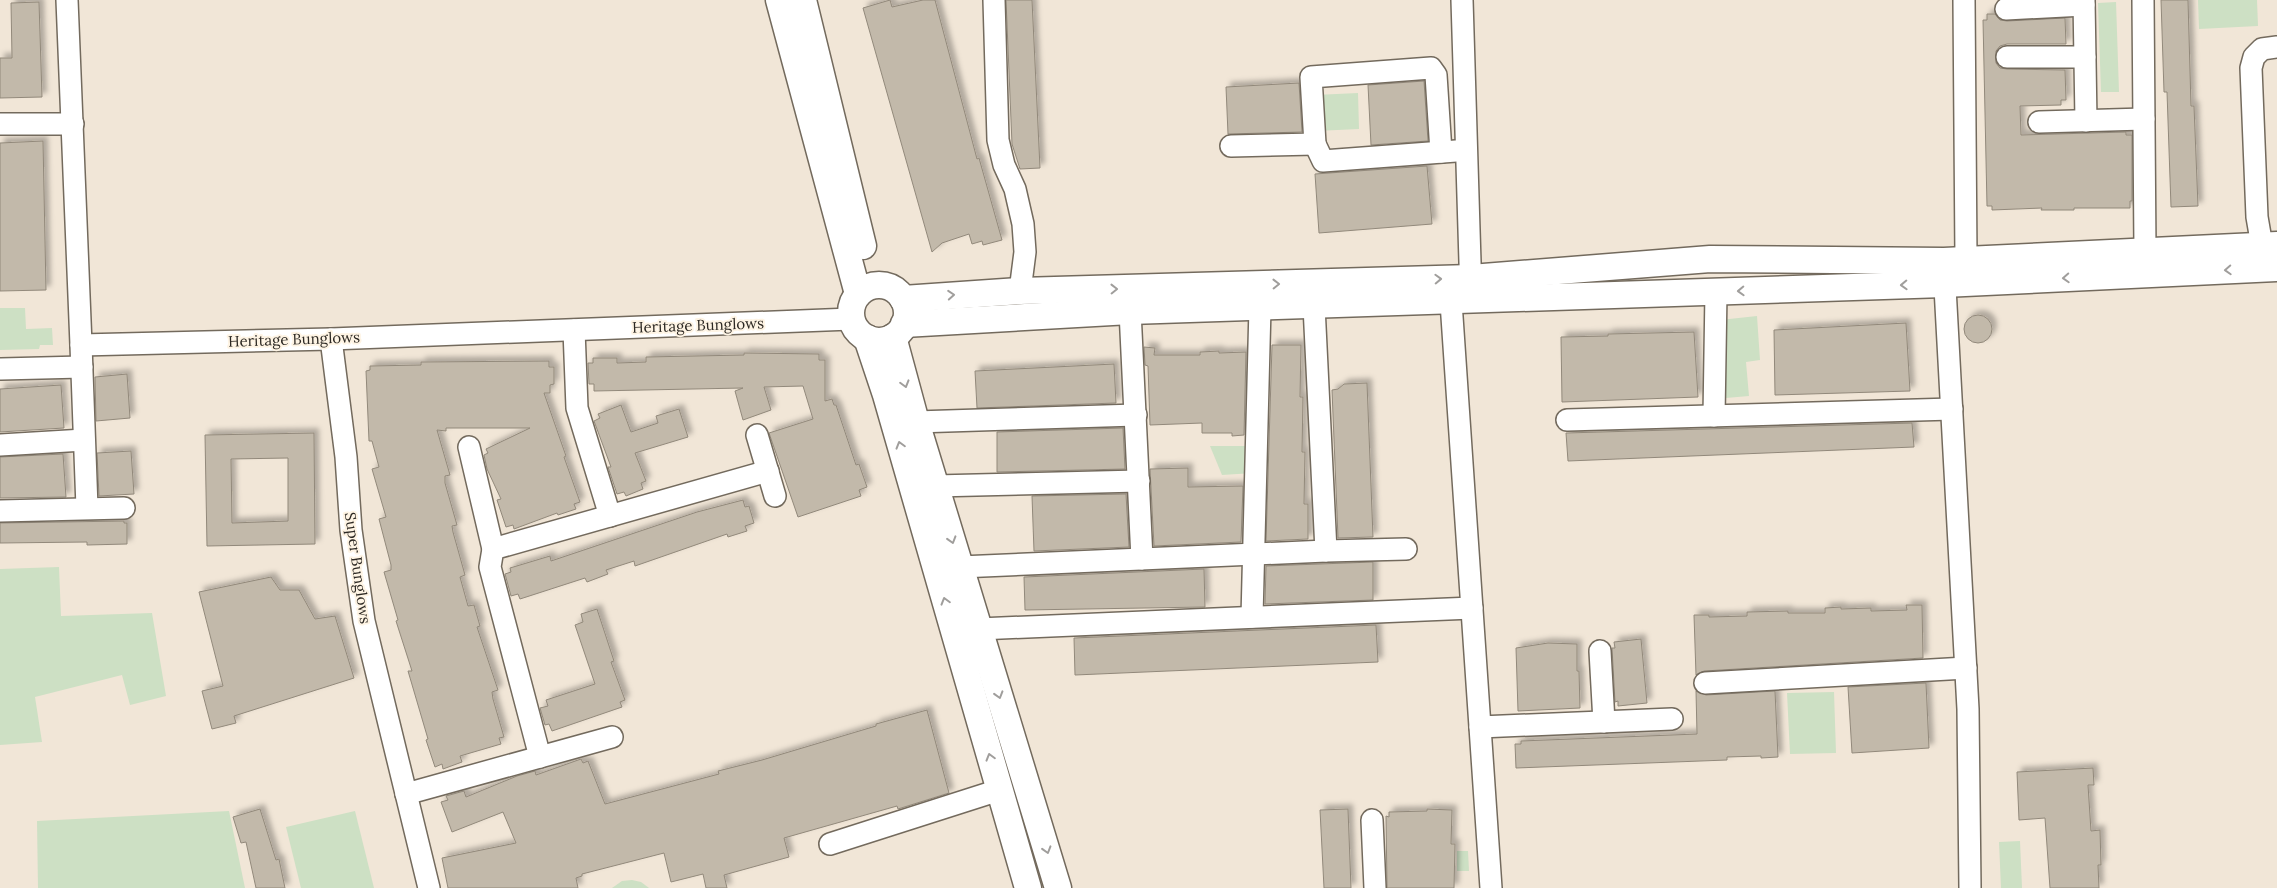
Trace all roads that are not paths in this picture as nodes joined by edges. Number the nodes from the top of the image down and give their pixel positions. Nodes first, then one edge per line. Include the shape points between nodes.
1 (67, 0) edge
2 (779, 0) edge
3 (803, 0) edge
4 (994, 0) edge
5 (1462, 0) edge
6 (1964, 0) edge
7 (2142, 0) edge
8 (2084, 2) edge
9 (2006, 9) dead end
10 (2277, 47) edge
11 (2085, 56) junction
12 (2007, 57) dead end
13 (1464, 60) junction
14 (1302, 64) dead end
15 (2144, 119) junction
16 (2086, 121) junction
17 (2039, 122) dead end
18 (0, 124) edge
19 (73, 124) junction
20 (1315, 144) junction
21 (1231, 146) dead end
22 (1467, 150) junction
23 (1441, 152) junction
24 (2269, 245) edge
25 (2145, 251) junction
26 (1951, 268) junction
27 (2277, 268) edge
28 (1020, 291) junction
29 (1716, 292) junction
30 (1465, 293) junction
31 (1314, 306) junction
32 (1260, 307) junction
33 (1130, 311) junction
34 (878, 314) junction
35 (574, 330) junction
36 (331, 339) junction
37 (81, 345) junction
38 (82, 367) junction
39 (1, 369) edge
40 (1952, 409) junction
41 (1136, 415) junction
42 (1714, 416) junction
43 (1568, 420) dead end
44 (916, 422) junction
45 (757, 435) dead end
46 (84, 440) junction
47 (0, 445) edge
48 (469, 447) dead end
49 (768, 471) junction
50 (1139, 481) junction
51 (935, 486) junction
52 (775, 496) dead end
53 (87, 508) junction
54 (124, 508) dead end
55 (0, 511) edge
56 (610, 516) junction
57 (493, 549) junction
58 (1406, 549) dead end
59 (1326, 551) junction
60 (1253, 554) junction
61 (1142, 559) junction
62 (960, 567) junction
63 (1472, 608) junction
64 (1252, 617) junction
65 (979, 629) junction
66 (1600, 651) dead end
67 (1966, 668) junction
68 (1706, 683) dead end
69 (1672, 719) dead end
70 (1604, 722) junction
71 (1480, 727) junction
72 (612, 737) dead end
73 (540, 757) junction
74 (1000, 790) junction
75 (406, 794) junction
76 (1372, 820) dead end
77 (830, 844) dead end
78 (429, 888) edge
79 (1028, 888) edge
80 (1058, 888) edge
81 (1374, 888) edge
82 (1491, 888) edge
83 (1970, 888) edge

1 - 19 street
2 - 34 street
3 - 34 street
4 - 28 street via 998,140 1023,224 1025,252
5 - 13 street
6 - 26 street
7 - 15 street
8 - 9 street
8 - 11 street
10 - 24 street via 2262,48 2254,57 2252,68 2258,217
11 - 12 street
11 - 16 street
13 - 14 street
13 - 22 street
15 - 16 street
15 - 25 street
16 - 17 street
18 - 19 street
19 - 37 street
20 - 21 street
20 - 23 street via 1323,161
20 - 23 street via 1311,77 1431,68 1436,75
22 - 23 street
22 - 30 street
24 - 25 street
25 - 26 street
27 -> 26 street
26 -> 29 street
26 - 30 street via 1710,258
26 - 40 street
28 -> 30 street
34 -> 28 street
29 - 30 street
29 - 42 street
30 - 31 street
30 - 63 street
31 - 32 street
31 - 59 street
32 - 33 street
32 - 60 street
33 - 34 street
33 - 41 street
34 - 35 street, Heritage Bunglows
34 -> 44 street
74 -> 34 street via 889,404
35 - 36 street, Heritage Bunglows
35 - 56 street via 577,408
36 - 37 street, Heritage Bunglows
36 - 75 street, Super Bunglows via 364,621
37 - 38 street
38 - 39 street
38 - 46 street
40 - 42 street
40 - 67 street
41 - 44 street
41 - 50 street
42 - 43 street
44 - 51 street
45 - 49 street
46 - 47 street
46 - 53 street
48 - 57 street
49 - 52 street
49 - 56 street
50 - 51 street
50 - 61 street
51 -> 62 street
53 - 54 street
53 - 55 street
56 - 57 street
57 - 73 street via 490,567
58 - 59 street
59 - 60 street
60 - 61 street
60 - 64 street
61 - 62 street
62 - 65 street
63 - 64 street
63 - 71 street
64 - 65 street
65 -> 80 street
66 - 70 street
67 - 68 street
67 - 83 street
69 - 70 street
70 - 71 street
71 - 82 street
72 - 73 street
73 - 75 street
74 - 77 street
74 - 79 street
75 - 78 street, Super Bunglows
76 - 81 street

